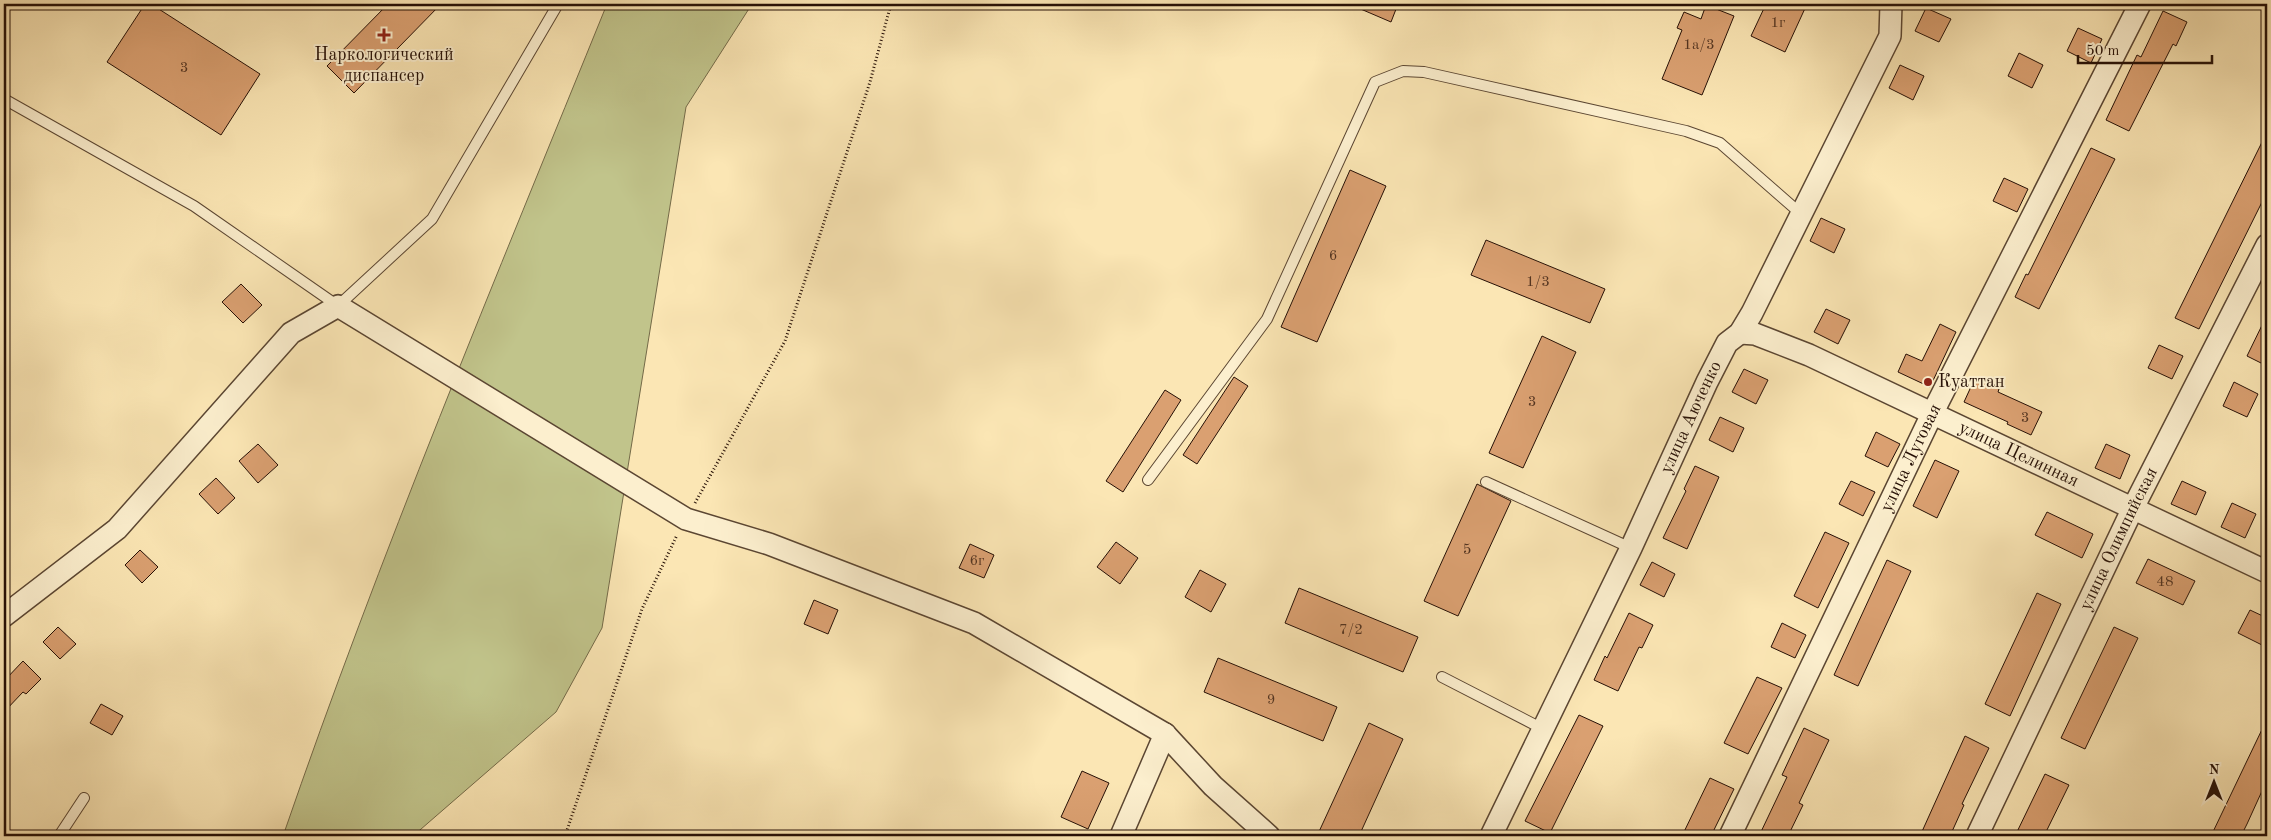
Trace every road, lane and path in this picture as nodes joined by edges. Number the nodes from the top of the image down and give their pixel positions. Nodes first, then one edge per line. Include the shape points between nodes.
1 (558, 4) edge
2 (891, 4) edge
3 (1891, 4) edge
4 (2140, 4) edge
5 (4, 99) edge
6 (1800, 213) junction
7 (2267, 245) edge
8 (338, 306) junction
9 (1740, 333) junction
10 (1933, 412) junction
11 (1148, 480) dead end
12 (1486, 482) dead end
13 (2134, 508) junction
14 (686, 519) junction
15 (1630, 548) junction
16 (2267, 572) edge
17 (4, 616) edge
18 (1442, 677) dead end
19 (1543, 729) junction
20 (1165, 734) junction
21 (84, 798) dead end
22 (59, 836) edge
23 (565, 836) edge
24 (1120, 836) edge
25 (1269, 836) edge
26 (1491, 836) edge
27 (1730, 836) edge
28 (1977, 836) edge

1 - 8 lane via 432,219
2 - 14 path via 870,82 785,341
3 - 6 street, улица Аюченко via 1890,36
4 - 10 street, улица Луговая
5 - 8 lane via 194,206
6 - 9 street, улица Аюченко
6 - 11 lane via 1720,143 1686,131 1424,72 1403,71 1375,82 1268,319
7 - 13 street, улица Олимпийская
8 - 14 street
8 - 17 street via 291,334 117,530
9 - 10 street, улица Целинная via 1755,334 1786,345
9 - 15 street, улица Аюченко via 1727,343
10 - 13 street, улица Целинная
10 - 27 street, улица Луговая
12 - 15 lane
13 - 16 street, улица Целинная
13 - 28 street, улица Олимпийская
14 - 20 street via 770,544 974,623
14 - 23 path via 642,609
15 - 19 street, улица Аюченко
18 - 19 lane
19 - 26 street, улица Аюченко
20 - 24 street
20 - 25 street via 1213,786
21 - 22 lane

